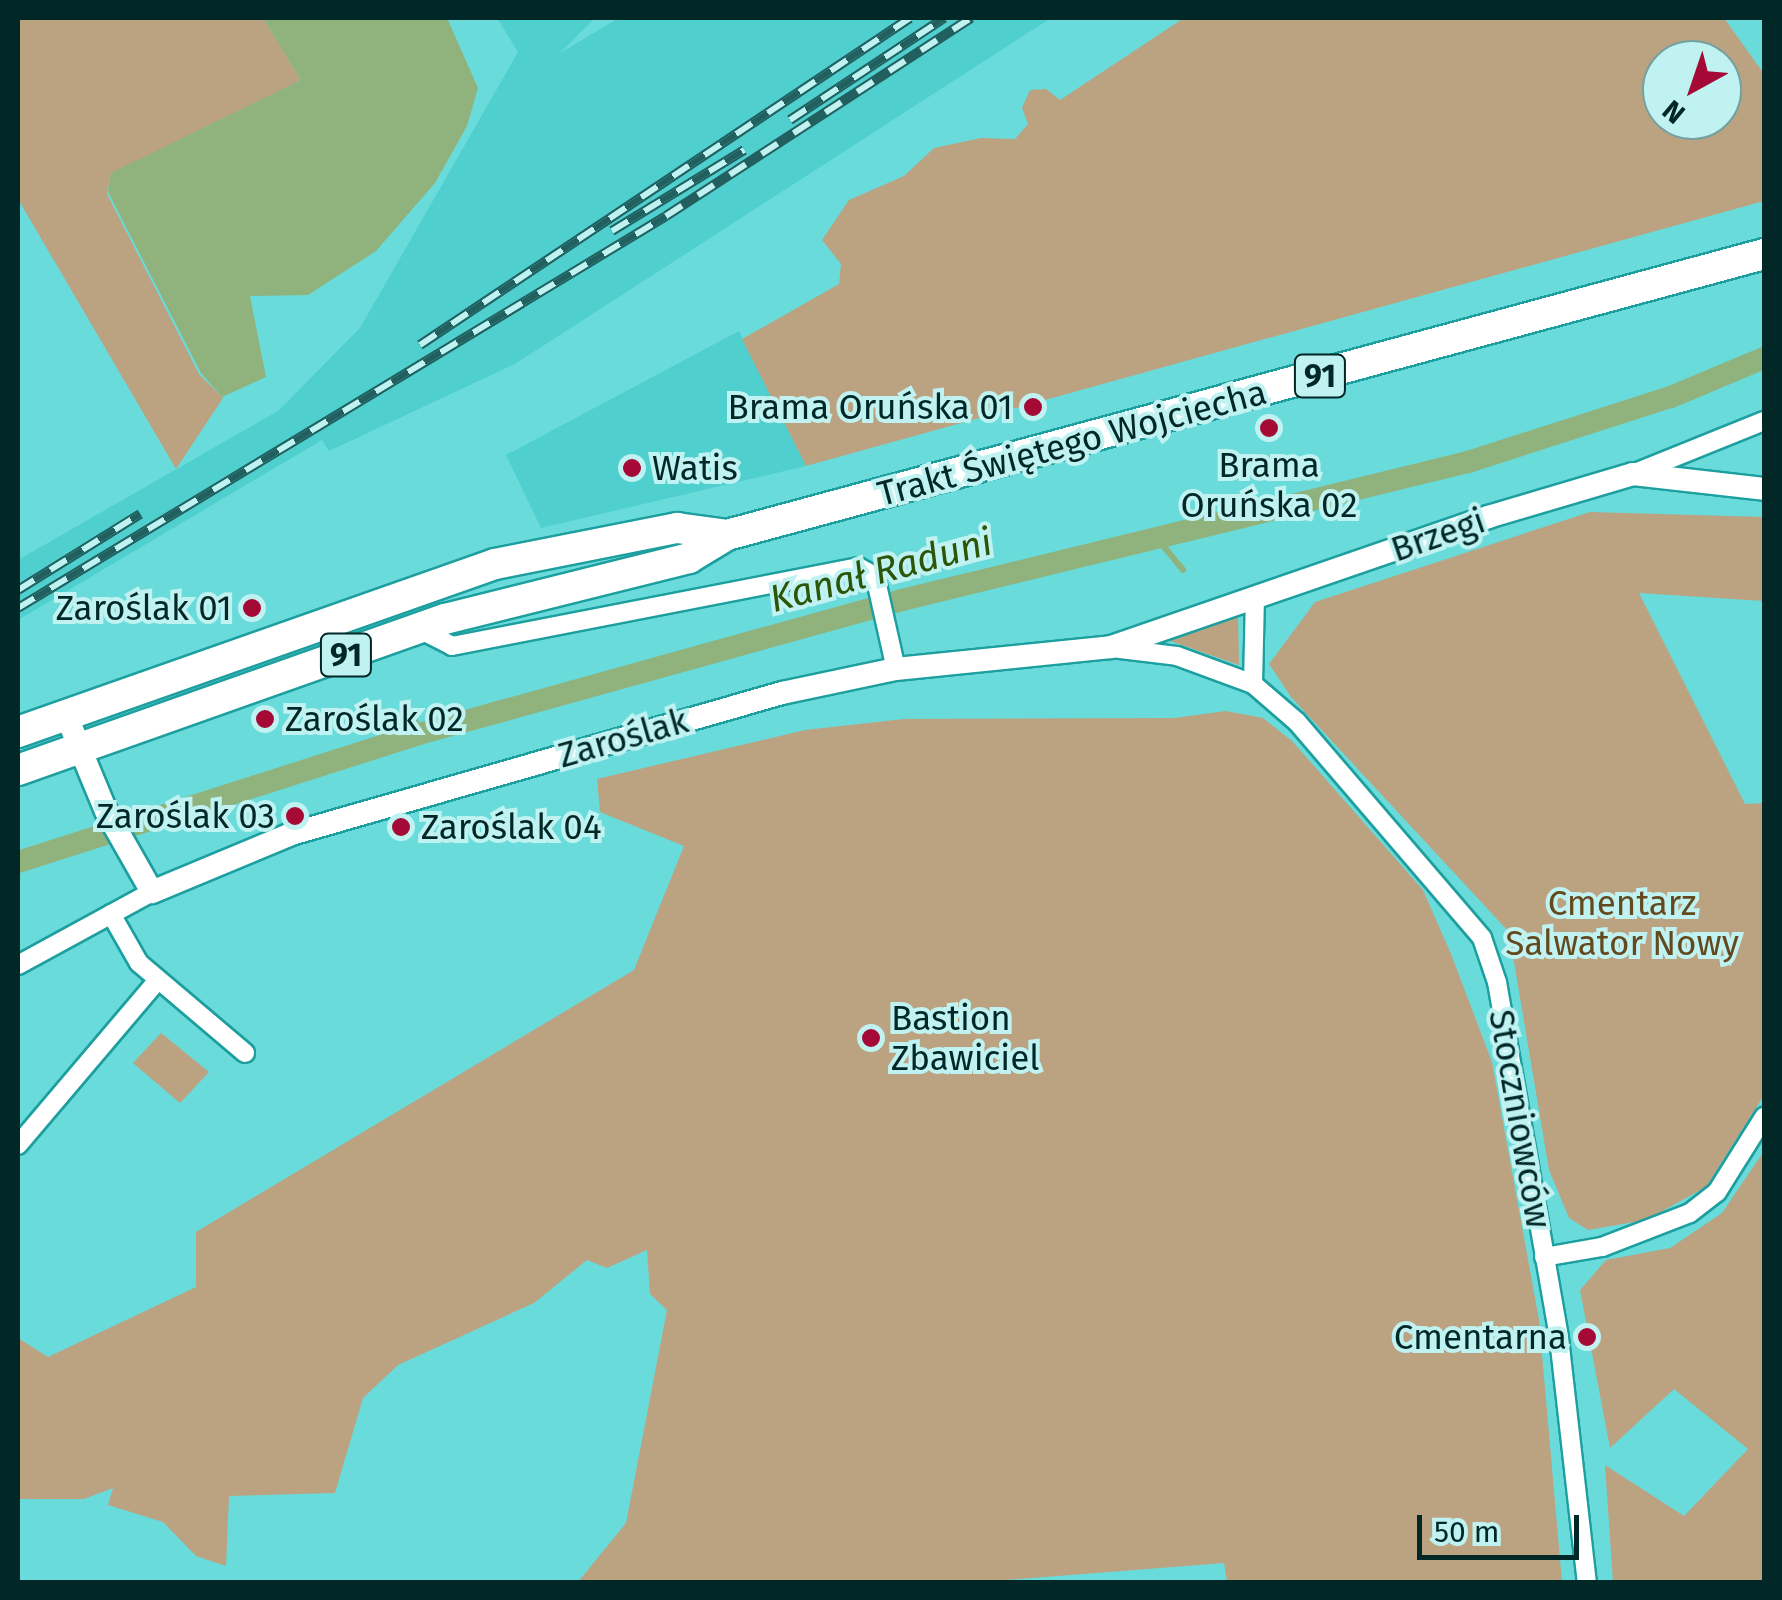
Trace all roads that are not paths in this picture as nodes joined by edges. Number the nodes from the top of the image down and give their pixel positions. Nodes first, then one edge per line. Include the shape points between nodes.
1 (1764, 254) edge
2 (1764, 421) edge
3 (1632, 474) junction
4 (1764, 488) edge
5 (727, 535) junction
6 (1254, 598) junction
7 (418, 629) junction
8 (1111, 648) junction
9 (896, 670) junction
10 (1254, 684) junction
11 (67, 718) junction
12 (18, 732) edge
13 (81, 751) junction
14 (18, 770) edge
15 (152, 892) junction
16 (110, 914) junction
17 (18, 965) edge
18 (156, 981) junction
19 (245, 1054) dead end
20 (1764, 1117) edge
21 (18, 1145) edge
22 (1544, 1257) junction
23 (1587, 1582) edge

1 - 5 main road, Trakt Świętego Wojciecha / 91
2 - 3 street, Brzegi
3 - 4 street
3 - 6 street, Brzegi
5 - 7 main road, Trakt Świętego Wojciecha / 91 via 688,558
5 - 11 main road, Trakt Świętego Wojciecha via 678,528 494,564
6 - 8 street, Brzegi
6 - 10 street
7 - 9 street via 452,646 858,567 876,584
7 - 13 main road, Trakt Świętego Wojciecha / 91
8 - 9 street, Zaroślak
8 - 10 street, Stoczniowców via 1176,656
9 - 15 street, Zaroślak via 782,693 290,834
10 - 22 street, Stoczniowców via 1296,722 1482,938 1496,982
11 - 12 main road, Trakt Świętego Wojciecha
11 - 13 street
13 - 14 main road, Trakt Świętego Wojciecha / 91
13 - 15 street
15 - 16 street, Zaroślak
16 - 17 street, Zaroślak
16 - 18 street
18 - 19 street
18 - 21 street
20 - 22 street via 1716,1192 1690,1213 1602,1247
22 - 23 street, Stoczniowców via 1576,1446

